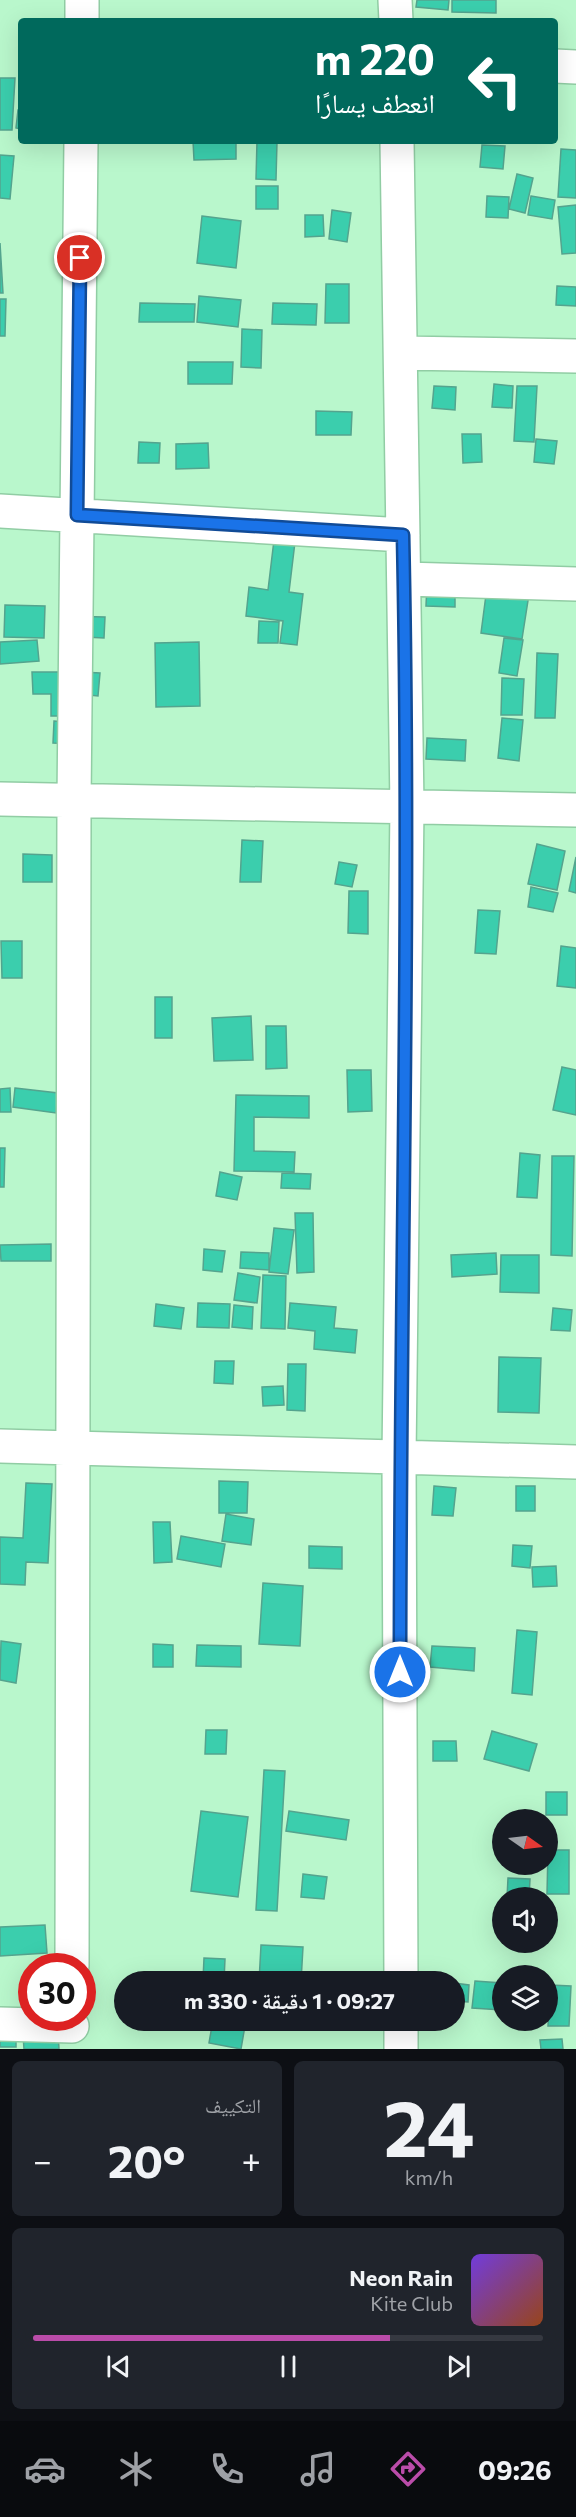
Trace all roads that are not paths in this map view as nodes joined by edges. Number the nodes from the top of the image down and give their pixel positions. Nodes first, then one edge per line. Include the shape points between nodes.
1 (82, 0) edge
2 (395, 0) edge
3 (82, 18) edge
4 (396, 18) edge
5 (558, 66) edge
6 (576, 67) edge
7 (81, 144) edge
8 (397, 144) edge
9 (400, 353) junction
10 (576, 356) edge
11 (0, 511) edge
12 (77, 515) junction
13 (403, 535) junction
14 (404, 579) junction
15 (576, 584) edge
16 (0, 799) edge
17 (74, 800) junction
18 (407, 807) junction
19 (576, 810) edge
20 (0, 1446) edge
21 (72, 1447) junction
22 (399, 1457) junction
23 (576, 1462) edge
24 (72, 1953) edge
25 (401, 1971) edge
26 (0, 2024) edge
27 (18, 2026) edge
28 (401, 2031) edge
29 (401, 2049) edge

1 - 3 street
2 - 4 street
5 - 6 street
7 - 12 street
8 - 9 street
9 - 10 street
9 - 13 street
11 - 12 street
12 - 13 street
12 - 17 street
13 - 14 street
14 - 15 street
14 - 18 street
16 - 17 street
17 - 18 street
17 - 21 street
18 - 19 street
18 - 22 street
20 - 21 street
21 - 22 street
21 - 24 street
22 - 23 street
22 - 25 street
26 - 27 street
28 - 29 street

